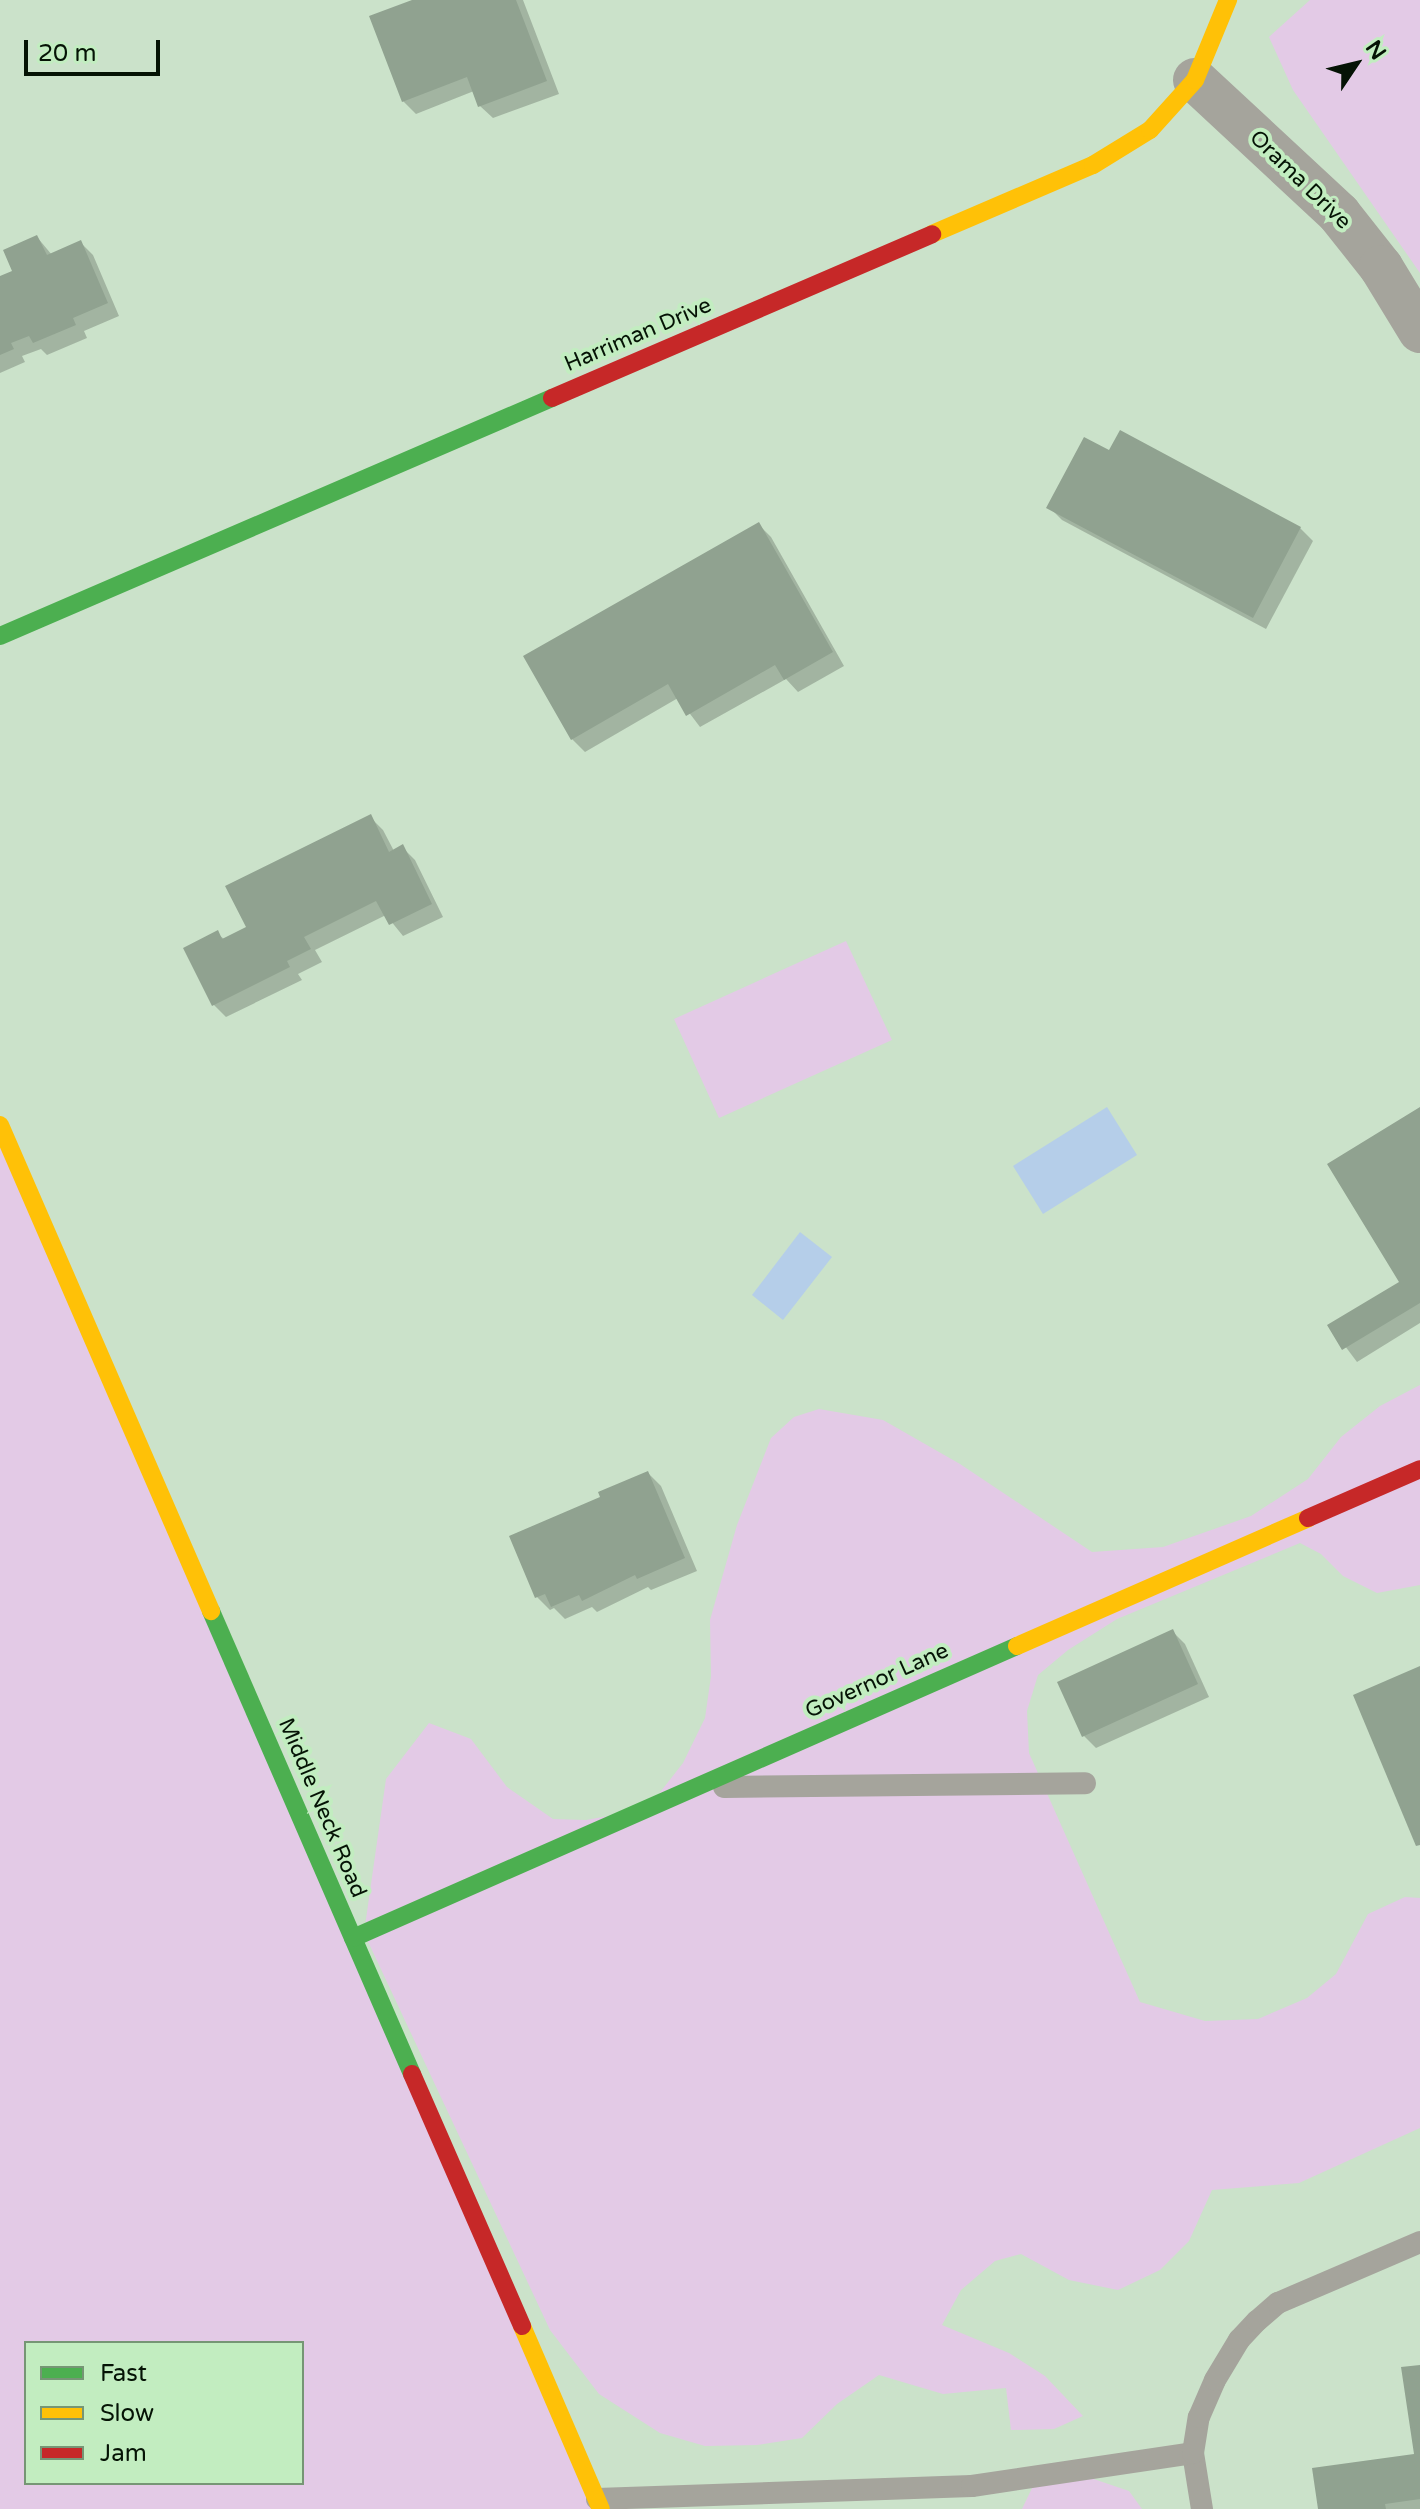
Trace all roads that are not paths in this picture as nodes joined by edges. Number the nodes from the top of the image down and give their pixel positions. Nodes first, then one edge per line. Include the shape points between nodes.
1 (1228, 0) edge
2 (1195, 80) junction
3 (1420, 331) edge
4 (0, 636) edge
5 (0, 1125) edge
6 (8, 1167) edge
7 (1420, 1469) edge
8 (1085, 1783) dead end
9 (695, 1788) junction
10 (353, 1938) junction
11 (1420, 2242) edge
12 (1193, 2453) junction
13 (599, 2504) edge
14 (1202, 2509) edge

1 - 2 street, Harriman Drive
2 - 3 street, Orama Drive via 1339,214 1381,267
2 - 4 street, Harriman Drive via 1150,130 1093,165
5 - 6 street, Middle Neck Road
6 - 10 street, Middle Neck Road
7 - 9 street, Governor Lane
8 - 9 lane
9 - 10 street, Governor Lane
10 - 13 street, Middle Neck Road
11 - 12 lane via 1278,2303 1257,2321 1215,2380 1199,2417
12 - 13 lane via 972,2486
12 - 14 lane

